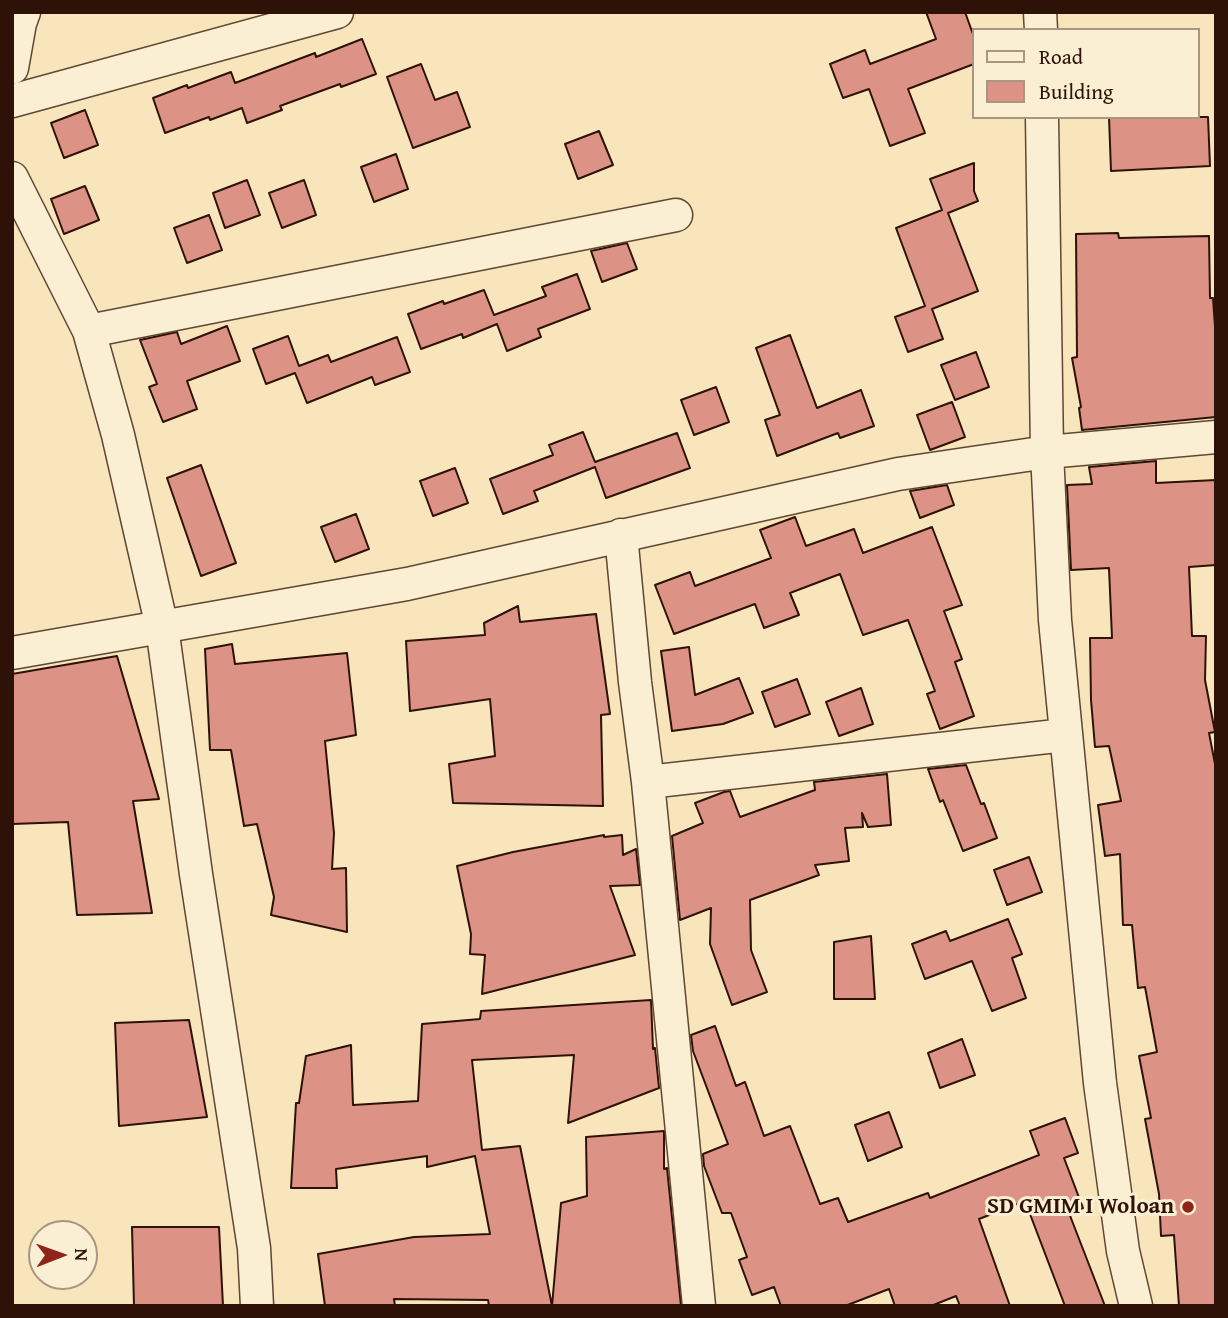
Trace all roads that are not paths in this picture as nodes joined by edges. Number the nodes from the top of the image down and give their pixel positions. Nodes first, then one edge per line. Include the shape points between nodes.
1 (24, 12) edge
2 (337, 12) edge
3 (12, 68) edge
4 (12, 101) edge
5 (1042, 119) edge
6 (12, 178) edge
7 (676, 215) dead end
8 (89, 331) junction
9 (1216, 437) edge
10 (1047, 453) junction
11 (621, 535) junction
12 (162, 627) junction
13 (12, 653) edge
14 (1065, 735) junction
15 (648, 782) junction
16 (257, 1306) edge
17 (699, 1306) edge
18 (1136, 1306) edge

1 - 3 street
2 - 4 street
5 - 10 street
6 - 8 street
7 - 8 street
8 - 12 street
9 - 10 street
10 - 11 street via 898,474
10 - 14 street
11 - 12 street via 407,584
11 - 15 street
12 - 13 street
12 - 16 street via 252,1237
14 - 15 street
14 - 18 street via 1100,1083 1123,1251
15 - 17 street

